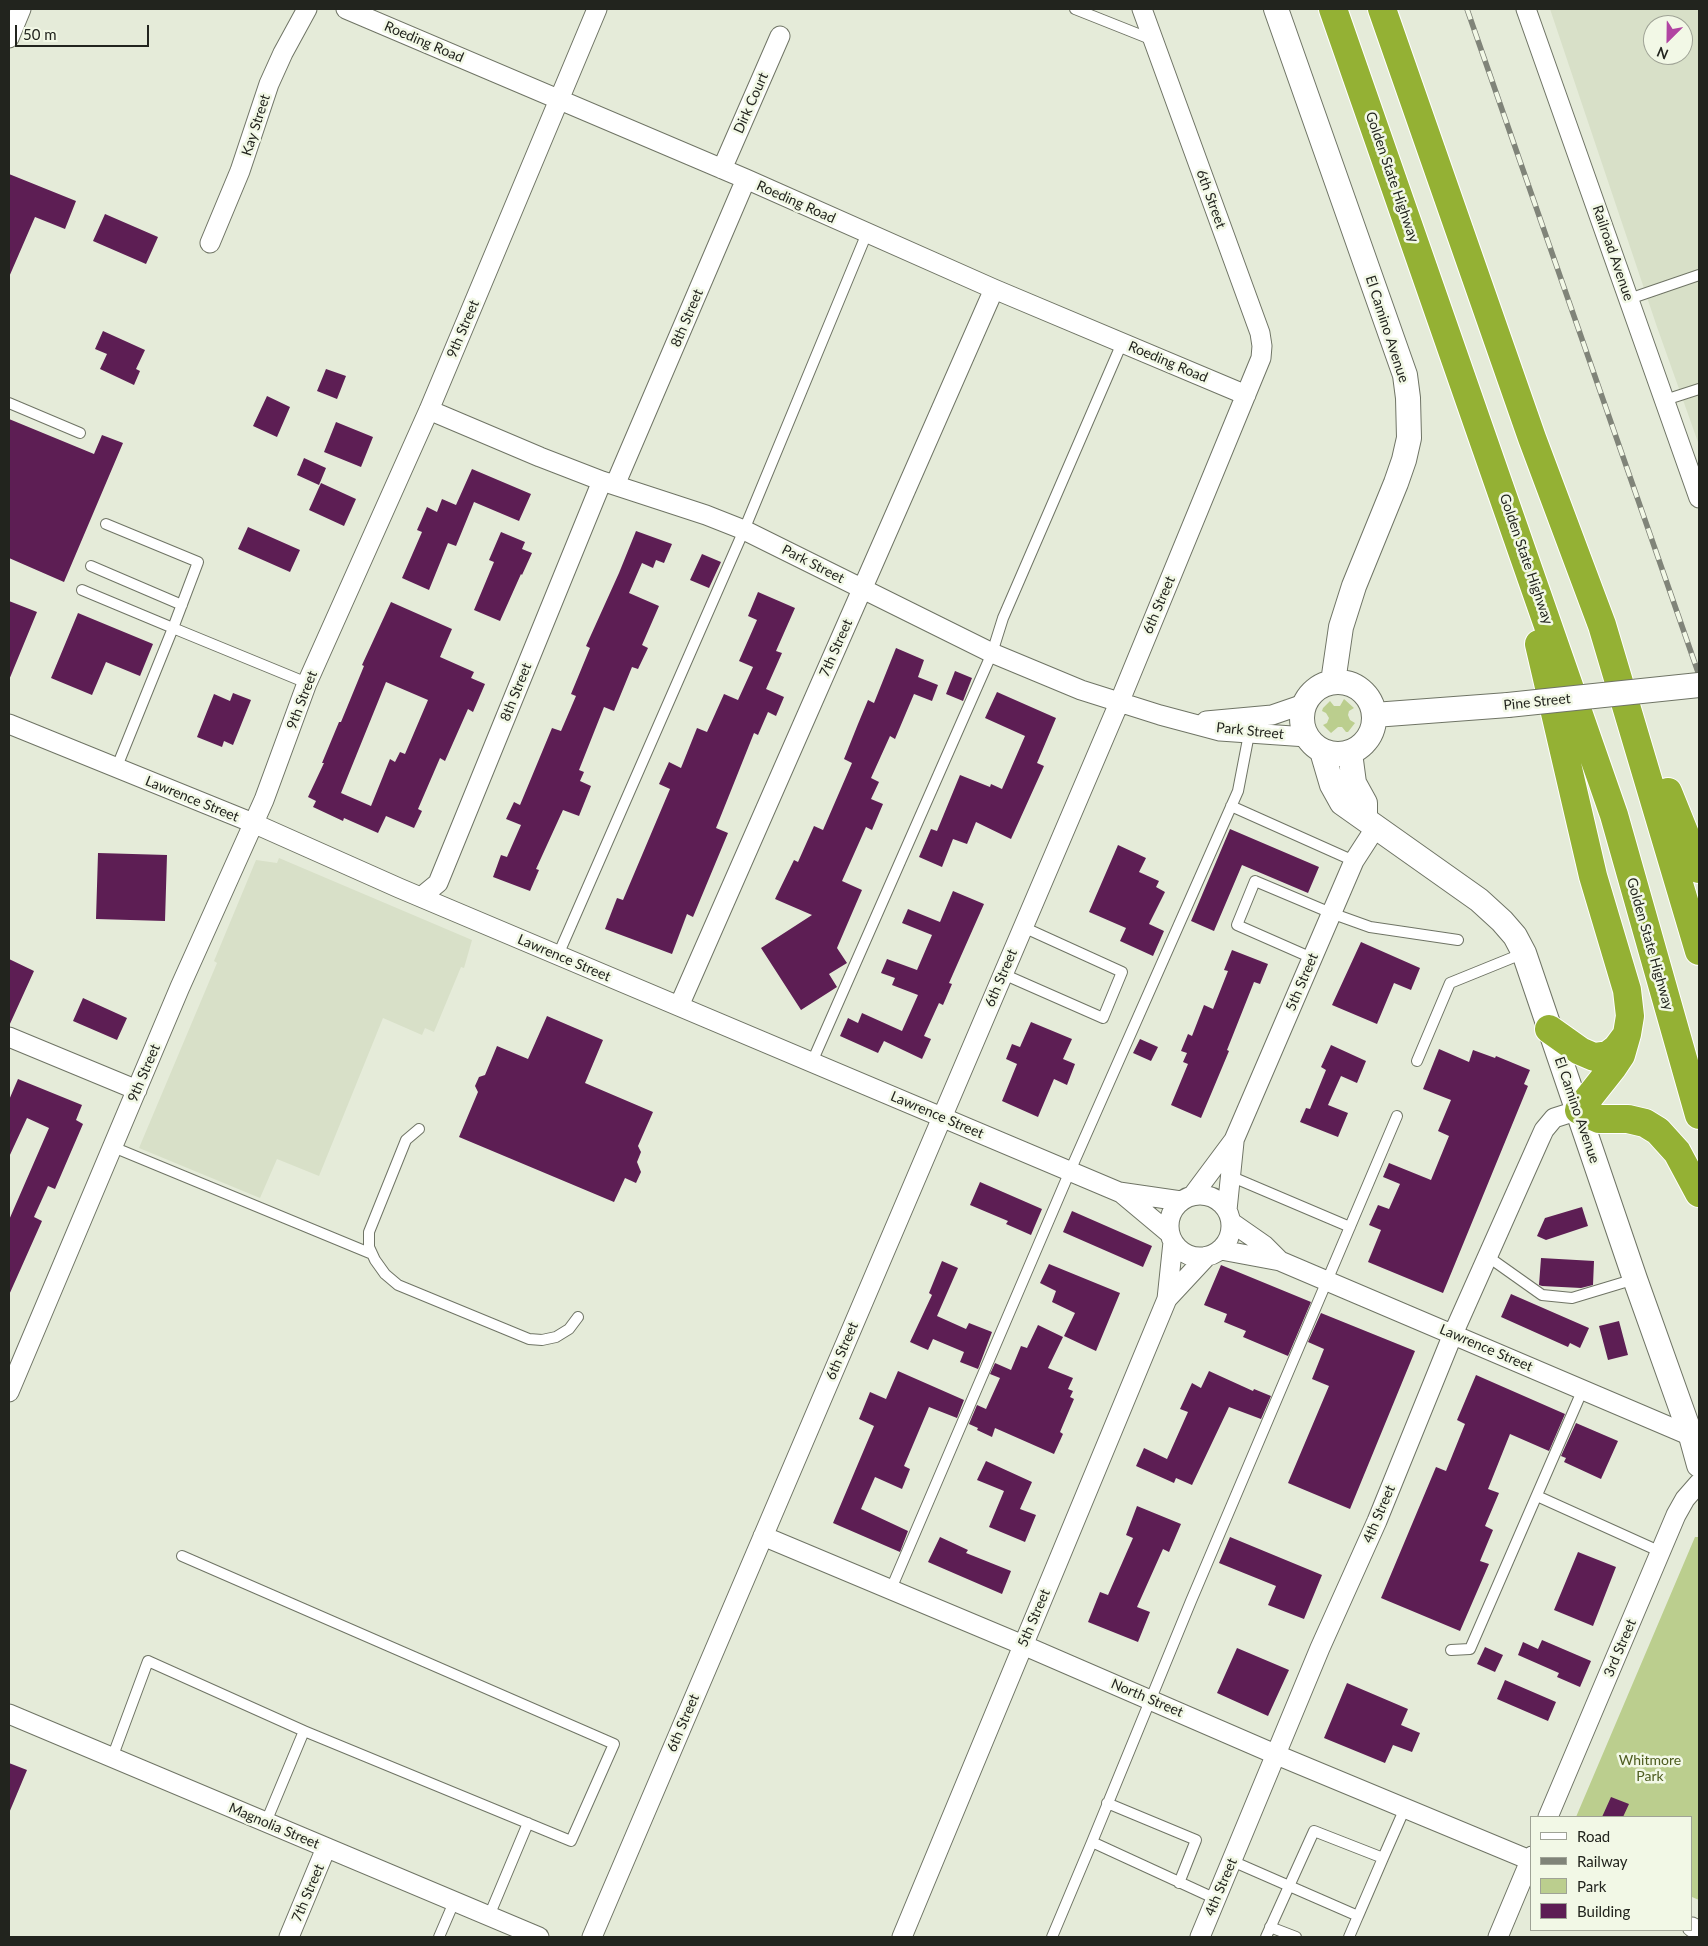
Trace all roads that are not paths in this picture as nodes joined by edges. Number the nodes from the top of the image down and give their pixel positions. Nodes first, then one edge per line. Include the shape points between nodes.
1 (22, 9) edge
2 (307, 9) edge
3 (346, 9) edge
4 (597, 9) edge
5 (1075, 9) edge
6 (1142, 9) edge
7 (1276, 9) edge
8 (1333, 9) edge
9 (1382, 9) edge
10 (1526, 9) edge
11 (372, 14) edge
12 (780, 36) dead end
13 (9, 38) edge
14 (1153, 40) junction
15 (558, 100) junction
16 (722, 169) junction
17 (746, 179) junction
18 (867, 233) junction
19 (210, 243) dead end
20 (1699, 275) edge
21 (994, 289) junction
22 (1629, 299) junction
23 (1122, 343) junction
24 (1699, 389) edge
25 (1246, 396) junction
26 (1665, 400) junction
27 (9, 403) edge
28 (429, 410) junction
29 (80, 433) dead end
30 (608, 483) junction
31 (1505, 498) junction
32 (1699, 498) edge
33 (106, 524) dead end
34 (744, 530) junction
35 (92, 566) dead end
36 (862, 589) junction
37 (82, 590) dead end
38 (182, 604) junction
39 (1602, 625) junction
40 (173, 628) junction
41 (992, 653) junction
42 (1332, 682) junction
43 (307, 684) junction
44 (1699, 685) edge
45 (1118, 703) junction
46 (1304, 704) junction
47 (1374, 715) junction
48 (1194, 722) junction
49 (9, 724) edge
50 (1249, 734) junction
51 (1314, 744) junction
52 (1350, 753) junction
53 (116, 769) junction
54 (1231, 806) junction
55 (253, 823) junction
56 (1370, 823) junction
57 (1354, 861) junction
58 (1699, 869) edge
59 (421, 897) junction
60 (1331, 913) junction
61 (1022, 927) junction
62 (1458, 940) dead end
63 (1699, 951) edge
64 (1524, 954) junction
65 (558, 955) junction
66 (1312, 958) junction
67 (1003, 974) junction
68 (679, 1006) junction
69 (1550, 1029) junction
70 (1627, 1034) junction
71 (10, 1042) edge
72 (1417, 1061) dead end
73 (812, 1062) junction
74 (137, 1090) junction
75 (1578, 1110) junction
76 (1699, 1115) edge
77 (1397, 1116) dead end
78 (942, 1117) junction
79 (420, 1129) dead end
80 (1234, 1140) junction
81 (113, 1147) junction
82 (1070, 1171) junction
83 (1230, 1176) junction
84 (1119, 1192) junction
85 (1699, 1193) edge
86 (1187, 1198) junction
87 (1229, 1216) junction
88 (1350, 1227) junction
89 (1171, 1238) junction
90 (1214, 1253) junction
91 (372, 1254) junction
92 (1487, 1256) junction
93 (1280, 1261) junction
94 (1635, 1279) junction
95 (1327, 1281) junction
96 (1167, 1299) junction
97 (578, 1316) dead end
98 (1453, 1334) junction
99 (1583, 1389) junction
100 (9, 1392) edge
101 (1691, 1436) junction
102 (1699, 1465) edge
103 (1699, 1483) edge
104 (1537, 1496) junction
105 (763, 1536) junction
106 (1661, 1552) junction
107 (182, 1556) dead end
108 (891, 1589) junction
109 (1023, 1645) junction
110 (1452, 1650) dead end
111 (1151, 1700) junction
112 (9, 1714) edge
113 (304, 1731) junction
114 (1276, 1755) junction
115 (112, 1758) junction
116 (1108, 1803) junction
117 (1405, 1808) junction
118 (1548, 1816) edge
119 (266, 1822) junction
120 (528, 1823) junction
121 (1092, 1842) junction
122 (326, 1848) junction
123 (1383, 1858) junction
124 (1530, 1859) edge
125 (1232, 1861) junction
126 (1530, 1861) edge
127 (1179, 1883) junction
128 (1288, 1886) junction
129 (1216, 1899) junction
130 (454, 1902) junction
131 (489, 1916) junction
132 (1358, 1916) junction
133 (1270, 1927) junction
134 (289, 1937) edge
135 (439, 1937) edge
136 (539, 1937) edge
137 (592, 1937) edge
138 (902, 1937) edge
139 (1052, 1937) edge
140 (1200, 1937) edge
141 (1266, 1937) edge
142 (1296, 1937) edge
143 (1349, 1937) edge
144 (1498, 1937) edge

1 - 13 street
2 - 19 street, Kay Street via 269,84 240,171
3 - 11 street, Roeding Road
4 - 15 street, 9th Street
5 - 14 lane
6 - 14 street, 6th Street
7 - 42 street, El Camino Avenue via 1404,375 1408,398 1409,438 1404,460 1354,586 1344,618
8 - 31 highway, Golden State Highway
9 - 39 highway via 1532,438
10 - 22 street, Railroad Avenue
11 - 15 street, Roeding Road
12 - 16 street, Dirk Court
14 - 25 street, 6th Street via 1260,333 1261,358
15 - 16 street, Roeding Road
15 - 28 street, 9th Street
16 - 17 street, Roeding Road
17 - 18 street, Roeding Road
17 - 30 street, 8th Street
18 - 21 street, Roeding Road
18 - 34 lane
20 - 22 lane
21 - 23 street, Roeding Road
21 - 36 street, 7th Street
22 - 26 street, Railroad Avenue
23 - 25 street, Roeding Road
23 - 41 lane via 1003,618
24 - 26 lane
25 - 45 street, 6th Street
26 - 32 street, Railroad Avenue
27 - 29 lane
28 - 30 street, Park Street
28 - 43 street, 9th Street
30 - 34 street, Park Street
30 - 59 street, 8th Street via 438,883
31 - 70 highway via 1593,876 1627,990 1630,1016
31 - 76 highway, Golden State Highway via 1614,815
33 - 38 lane via 198,562
34 - 36 street, Park Street
34 - 65 lane
35 - 38 lane
36 - 41 street, Park Street
36 - 68 street, 7th Street
37 - 40 lane
38 - 40 lane
39 - 58 highway
39 - 63 highway
40 - 43 lane
40 - 53 lane
41 - 45 street, Park Street
41 - 73 lane
42 - 46 street via 1314,691
42 - 47 street via 1345,682 1356,687 1366,695
43 - 55 street, 9th Street
44 - 47 street, Pine Street, bridge
45 - 48 street, Park Street
45 - 61 street, 6th Street
46 - 48 street, Park Street via 1272,715
46 - 51 street via 1301,721
47 - 52 street via 1373,730 1367,741
48 - 50 street, Park Street via 1220,731
49 - 53 street, Lawrence Street
50 - 51 street, Park Street
50 - 54 lane via 1238,790
51 - 52 street via 1334,755
51 - 56 street, El Camino Avenue via 1342,804
52 - 56 street via 1354,783 1365,803
53 - 55 street, Lawrence Street
54 - 57 lane
54 - 82 lane
55 - 59 street, Lawrence Street
55 - 74 street, 9th Street
56 - 57 street, 5th Street
56 - 64 street, El Camino Avenue via 1485,905 1515,936
57 - 60 street, 5th Street
59 - 65 street, Lawrence Street
60 - 62 lane via 1370,927
60 - 66 street, 5th Street
60 - 66 lane via 1255,881 1237,925
61 - 67 street, 6th Street
61 - 67 lane via 1122,972 1103,1018
64 - 69 street, El Camino Avenue
64 - 72 lane via 1450,983
65 - 68 street, Lawrence Street
66 - 80 street, 5th Street
67 - 78 street, 6th Street
68 - 73 street, Lawrence Street
69 - 70 highway via 1580,1051 1594,1056 1608,1055 1618,1048
69 - 75 street, El Camino Avenue
70 - 75 highway via 1621,1055
71 - 74 street
73 - 78 street, Lawrence Street
74 - 81 street, 9th Street
75 - 85 highway via 1599,1119 1645,1122 1677,1152
75 - 92 street, 4th Street via 1554,1118 1544,1130
75 - 94 street, El Camino Avenue
77 - 88 lane
78 - 82 street, Lawrence Street
78 - 105 street, 6th Street
79 - 91 lane via 406,1140 369,1232
80 - 83 street, 5th Street
80 - 86 street, 5th Street
81 - 91 lane
81 - 100 street, 9th Street
82 - 84 street, Lawrence Street
82 - 108 lane
83 - 87 street, 5th Street
83 - 88 lane
84 - 86 street, Lawrence Street
84 - 89 street, Lawrence Street
86 - 87 street via 1210,1196 1219,1201
86 - 89 street via 1174,1209 1169,1220
87 - 90 street via 1230,1234
87 - 93 street, Lawrence Street
88 - 95 lane
89 - 90 street via 1180,1250 1194,1256
89 - 96 street, 5th Street
90 - 93 street, Lawrence Street
90 - 96 street, 5th Street
91 - 97 lane via 385,1274 398,1284 529,1340 556,1337 569,1329
92 - 94 lane via 1542,1295 1572,1298
92 - 98 street, 4th Street
93 - 95 street, Lawrence Street
94 - 101 street, El Camino Avenue
95 - 98 street, Lawrence Street
95 - 111 lane
96 - 109 street, 5th Street
98 - 99 street, Lawrence Street
98 - 114 street, 4th Street
99 - 101 street, Lawrence Street
99 - 104 lane
101 - 102 street, El Camino Avenue
103 - 106 street, 3rd Street via 1685,1499
104 - 106 lane
104 - 110 lane via 1470,1649
105 - 108 street, North Street
105 - 137 street, 6th Street
106 - 118 street, 3rd Street
107 - 120 lane via 614,1744 571,1842
108 - 109 street, North Street
109 - 111 street, North Street
109 - 138 street, 5th Street
111 - 114 street, North Street
111 - 116 lane
112 - 115 street, Magnolia Street
113 - 115 lane via 148,1661
113 - 119 lane
113 - 120 lane
114 - 117 street, North Street
114 - 125 street, 4th Street
115 - 119 street, Magnolia Street
116 - 121 lane
116 - 127 lane via 1196,1840
117 - 123 lane
117 - 124 street, North Street
119 - 122 street, Magnolia Street
120 - 131 lane
121 - 127 lane
121 - 139 lane
122 - 130 street, Magnolia Street
122 - 134 street, 7th Street
123 - 128 lane via 1314,1831
123 - 132 lane
125 - 128 lane
125 - 129 street, 4th Street
126 - 144 street
127 - 129 lane
128 - 132 lane
128 - 133 lane
129 - 140 street, 4th Street
130 - 131 street, Magnolia Street
130 - 135 lane
131 - 136 street, Magnolia Street
132 - 143 lane
133 - 141 lane
133 - 142 lane

